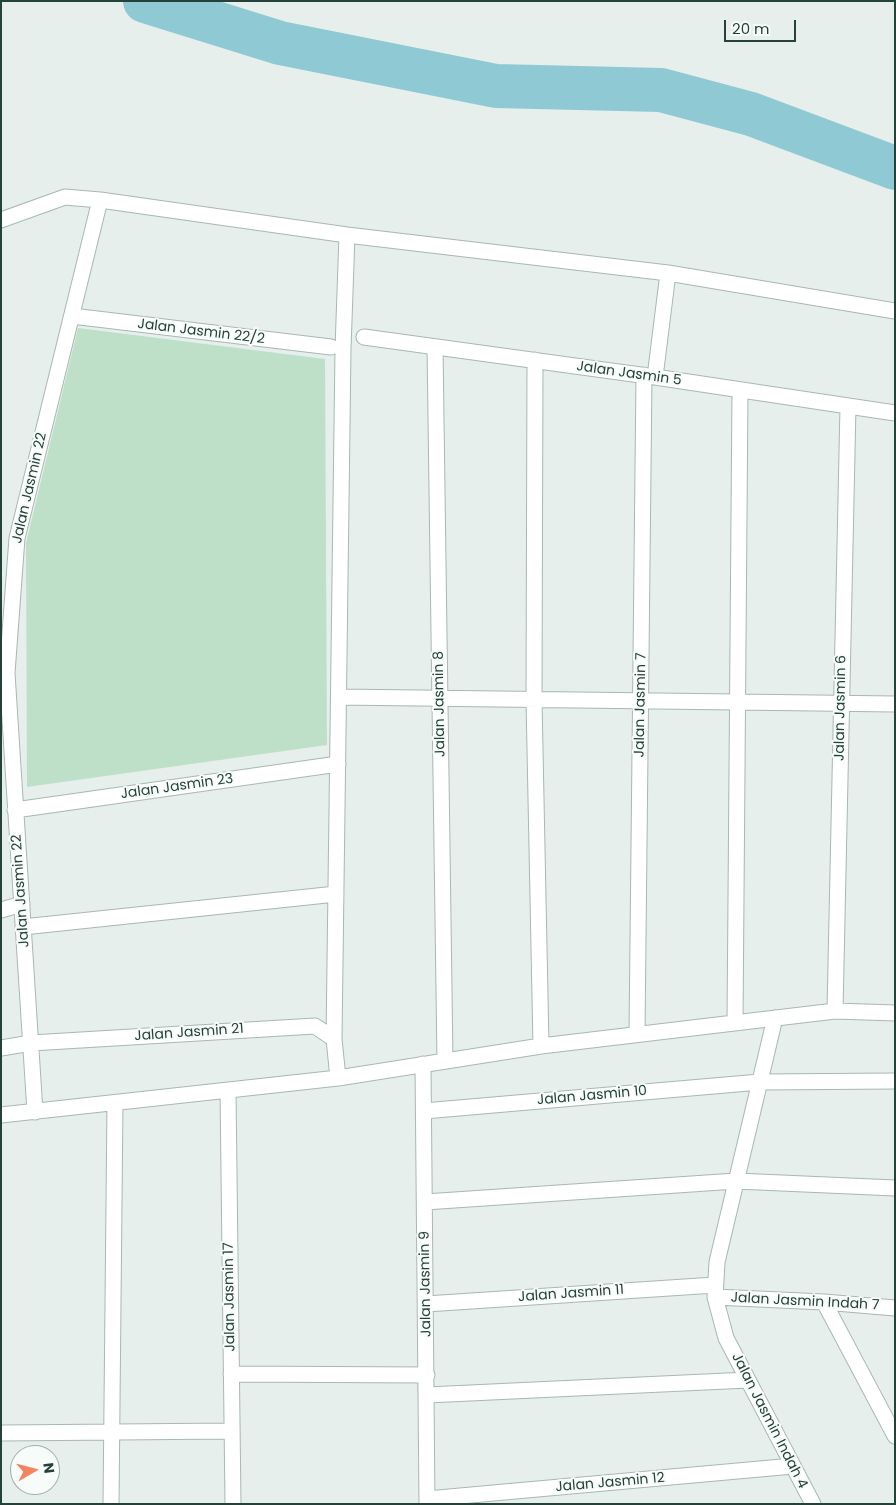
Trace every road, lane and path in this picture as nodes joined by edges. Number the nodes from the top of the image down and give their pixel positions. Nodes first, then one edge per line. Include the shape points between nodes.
1 (100, 200) junction
2 (1, 220) edge
3 (348, 235) junction
4 (668, 273) junction
5 (895, 311) edge
6 (72, 316) junction
7 (364, 337) dead end
8 (330, 347) dead end
9 (435, 347) junction
10 (535, 360) junction
11 (650, 376) junction
12 (740, 390) junction
13 (848, 406) junction
14 (895, 413) edge
15 (1, 538) edge
16 (17, 538) junction
17 (4, 674) edge
18 (339, 697) junction
19 (440, 698) junction
20 (534, 700) junction
21 (641, 701) junction
22 (737, 702) junction
23 (842, 704) junction
24 (895, 704) edge
25 (338, 764) junction
26 (7, 785) edge
27 (15, 810) junction
28 (336, 894) junction
29 (22, 904) junction
30 (1, 910) edge
31 (23, 927) junction
32 (835, 1011) junction
33 (895, 1013) edge
34 (775, 1018) junction
35 (735, 1023) junction
36 (637, 1034) junction
37 (334, 1039) junction
38 (31, 1043) junction
39 (541, 1046) junction
40 (1, 1048) edge
41 (445, 1061) junction
42 (423, 1064) junction
43 (338, 1078) junction
44 (895, 1081) edge
45 (760, 1082) junction
46 (228, 1090) junction
47 (115, 1102) junction
48 (424, 1111) junction
49 (36, 1112) junction
50 (1, 1115) edge
51 (736, 1181) junction
52 (895, 1188) edge
53 (425, 1202) junction
54 (715, 1291) junction
55 (824, 1302) junction
56 (426, 1304) junction
57 (895, 1308) edge
58 (231, 1374) junction
59 (426, 1375) junction
60 (748, 1380) junction
61 (426, 1395) junction
62 (232, 1431) junction
63 (111, 1432) junction
64 (1, 1433) edge
65 (895, 1436) edge
66 (793, 1466) junction
67 (427, 1502) edge
68 (111, 1504) edge
69 (233, 1504) edge
70 (813, 1504) edge

1 - 2 street via 65,197
1 - 3 street
1 - 6 street, Jalan Jasmin 22
3 - 4 street
3 - 18 street via 343,348
4 - 5 street
4 - 11 street, Jalan Jasmin 7
6 - 8 street, Jalan Jasmin 22/2
6 - 16 street, Jalan Jasmin 22
7 - 9 street, Jalan Jasmin 5
9 - 10 street, Jalan Jasmin 5
9 - 19 street, Jalan Jasmin 8
10 - 11 street, Jalan Jasmin 5
10 - 20 street
11 - 12 street, Jalan Jasmin 5
11 - 21 street, Jalan Jasmin 7
12 - 13 street, Jalan Jasmin 5
12 - 22 street
13 - 14 street, Jalan Jasmin 5
13 - 23 street, Jalan Jasmin 6
15 - 16 street
16 - 17 street, Jalan Jasmin 22
17 - 26 street, Jalan Jasmin 22
18 - 19 street
18 - 25 street
19 - 20 street
19 - 41 street, Jalan Jasmin 8
20 - 21 street
20 - 39 street
21 - 22 street
21 - 36 street, Jalan Jasmin 7
22 - 23 street
22 - 35 street
23 - 24 street
23 - 32 street, Jalan Jasmin 6
25 - 27 street, Jalan Jasmin 23
25 - 28 street
26 - 27 street, Jalan Jasmin 22
27 - 29 street, Jalan Jasmin 22
28 - 31 street
28 - 37 street
29 - 30 street
29 - 31 street, Jalan Jasmin 22
31 - 38 street, Jalan Jasmin 22
32 - 33 street
32 - 34 street
34 - 35 street
34 - 45 street
35 - 36 street
36 - 39 street
37 - 38 street, Jalan Jasmin 21 via 315,1026
37 - 43 street
38 - 40 street, Jalan Jasmin 21
38 - 49 street, Jalan Jasmin 22
39 - 41 street
41 - 42 street
42 - 43 street
42 - 48 street, Jalan Jasmin 9
43 - 46 street
44 - 45 street, Jalan Jasmin 10
45 - 48 street, Jalan Jasmin 10
45 - 51 street
46 - 47 street
46 - 58 street, Jalan Jasmin 17
47 - 49 street
47 - 63 street
48 - 53 street, Jalan Jasmin 9
49 - 50 street
51 - 52 street
51 - 53 street
51 - 54 street via 717,1262
53 - 56 street, Jalan Jasmin 9
54 - 55 street, Jalan Jasmin Indah 7
54 - 56 street, Jalan Jasmin 11
54 - 60 street, Jalan Jasmin Indah 4 via 726,1338
55 - 57 street, Jalan Jasmin Indah 7
55 - 65 street
56 - 59 street, Jalan Jasmin 9
58 - 59 street
58 - 62 street, Jalan Jasmin 17
59 - 61 street, Jalan Jasmin 9
60 - 61 street
60 - 66 street, Jalan Jasmin Indah 4
61 - 67 street, Jalan Jasmin 9
62 - 63 street
62 - 69 street, Jalan Jasmin 17
63 - 64 street
63 - 68 street
66 - 67 street, Jalan Jasmin 12
66 - 70 street, Jalan Jasmin Indah 4

